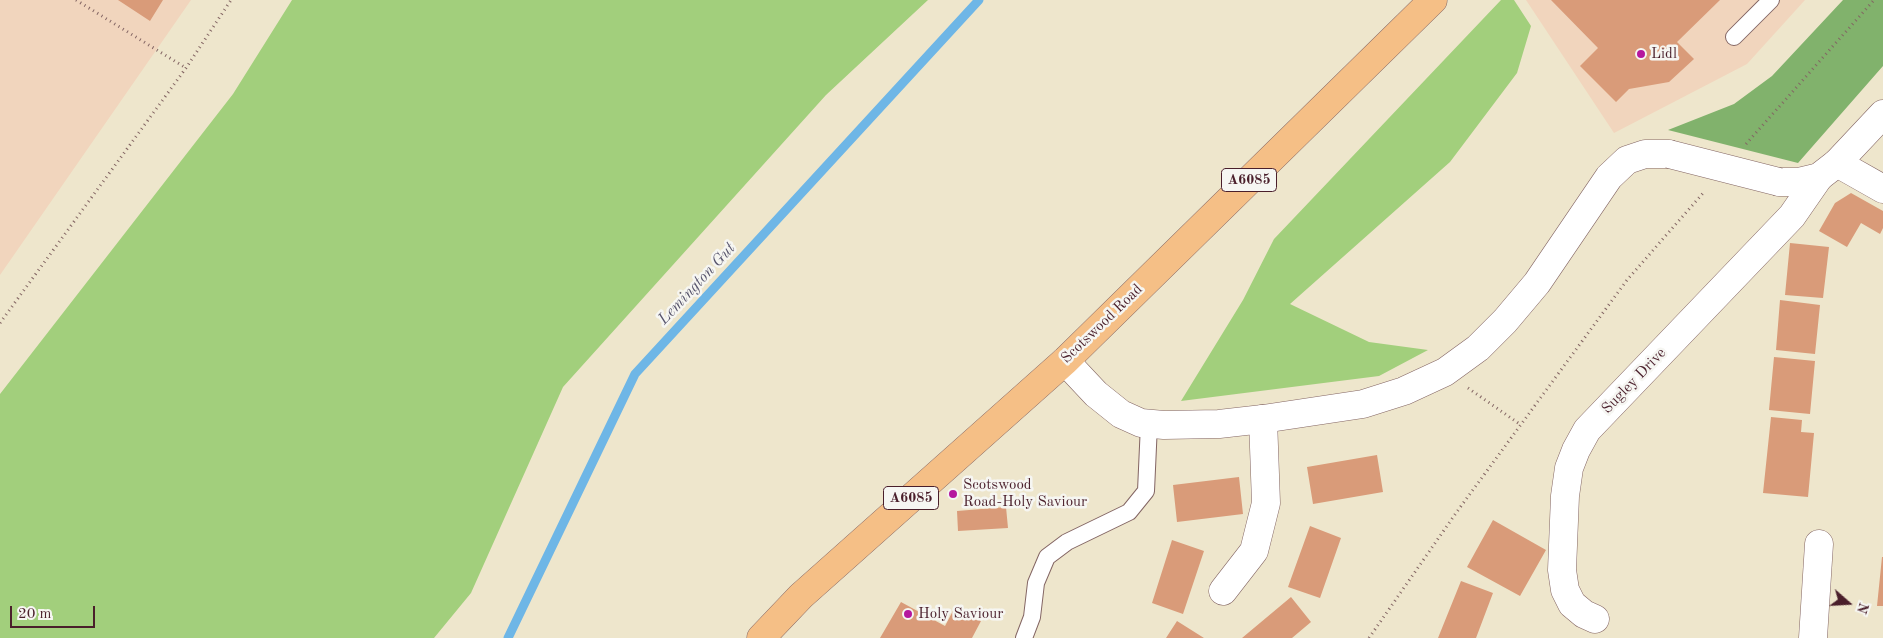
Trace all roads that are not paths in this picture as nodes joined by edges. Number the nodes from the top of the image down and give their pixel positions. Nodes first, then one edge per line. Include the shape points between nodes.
1 (1433, 0) edge
2 (1771, 0) edge
3 (1734, 37) dead end
4 (1883, 114) edge
5 (1828, 170) junction
6 (1883, 189) edge
7 (1065, 360) junction
8 (1263, 419) junction
9 (1149, 424) junction
10 (1819, 544) dead end
11 (1223, 591) dead end
12 (1595, 619) dead end
13 (761, 638) edge
14 (1024, 638) edge
15 (1813, 638) edge

1 - 7 main road, Scotswood Road / A6085
2 - 3 lane
4 - 5 street, Sugley Drive
5 - 6 street
5 - 8 street, bridge via 1798,182 1778,182 1669,154 1645,154 1627,160 1609,178 1525,298 1478,348 1445,372 1404,391 1363,404
5 - 12 street, Sugley Drive via 1792,216 1587,430 1576,450 1569,468 1562,570 1565,590 1572,604
7 - 9 street via 1096,394 1121,414
7 - 13 main road, Scotswood Road / A6085 via 801,596
8 - 9 street via 1219,424
8 - 11 street via 1266,503 1254,551
9 - 14 lane via 1146,491 1129,512 1067,542 1048,557 1036,583 1032,617
10 - 15 street

